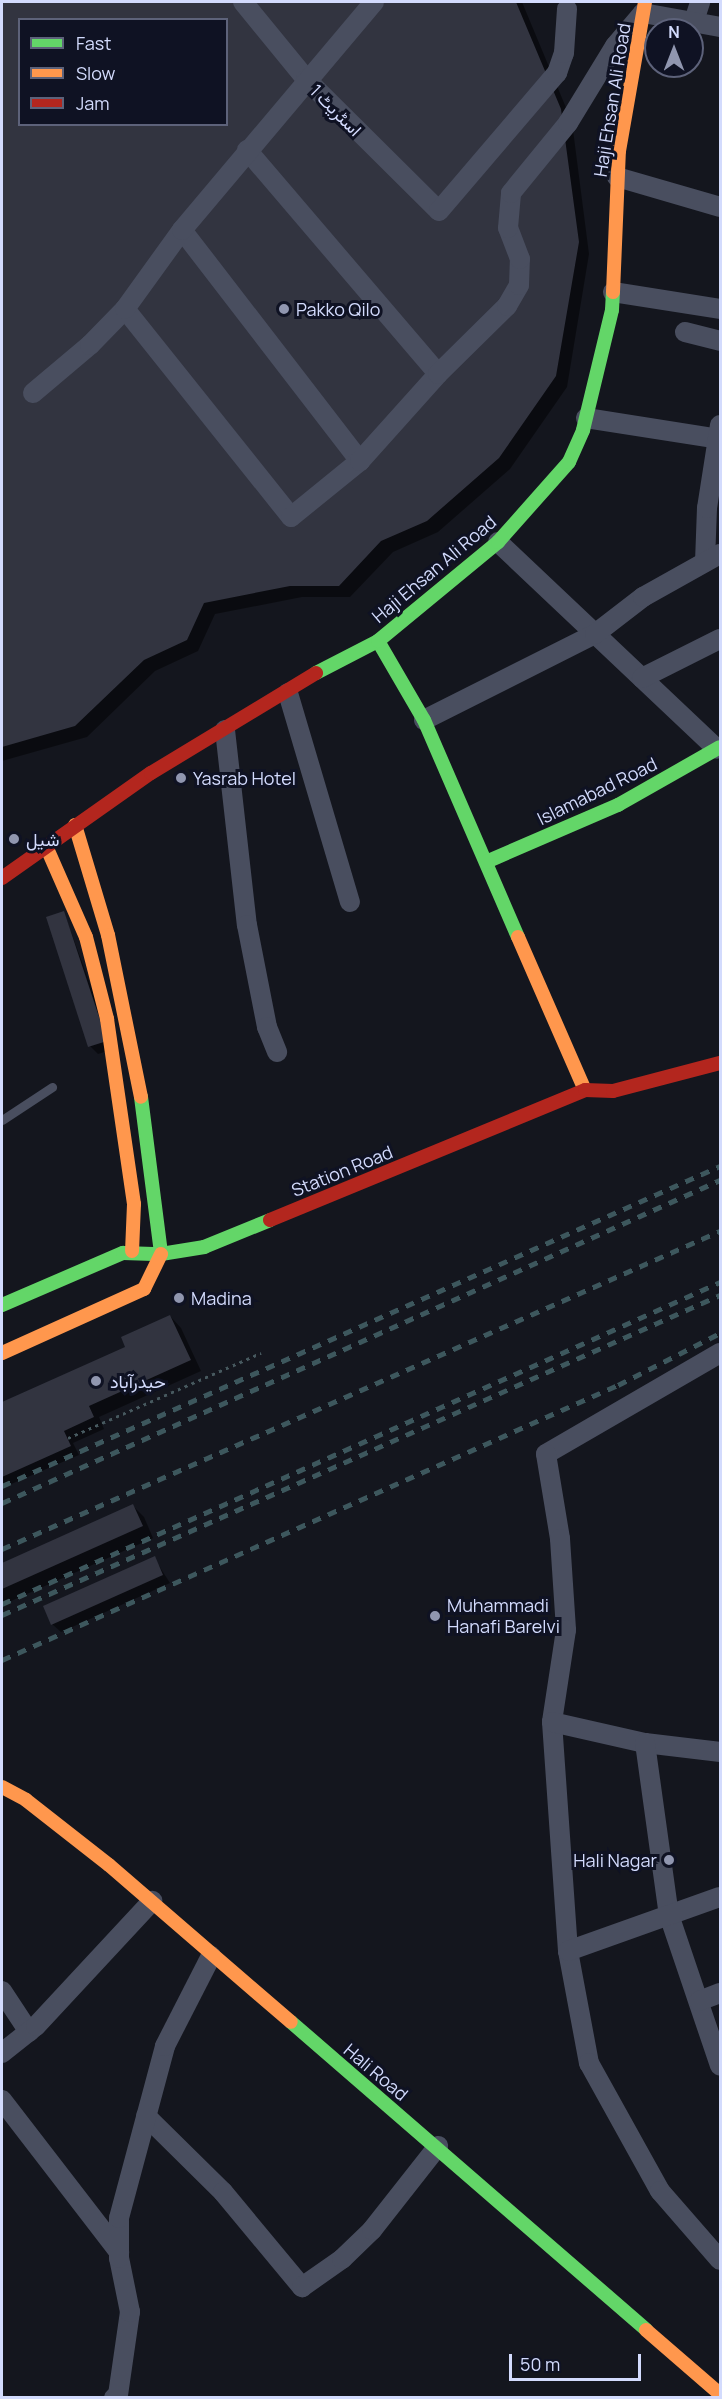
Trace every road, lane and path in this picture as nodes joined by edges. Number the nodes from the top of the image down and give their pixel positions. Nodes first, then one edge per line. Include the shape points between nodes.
1 (243, 2) edge
2 (700, 2) edge
3 (361, 6) edge
4 (644, 7) edge
5 (567, 9) dead end
6 (683, 18) edge
7 (695, 18) edge
8 (704, 23) edge
9 (720, 27) edge
10 (306, 79) junction
11 (247, 150) junction
12 (617, 177) junction
13 (720, 207) edge
14 (182, 230) junction
15 (614, 292) junction
16 (125, 309) junction
17 (720, 309) edge
18 (685, 332) dead end
19 (720, 341) edge
20 (438, 374) junction
21 (33, 393) dead end
22 (586, 418) junction
23 (720, 434) edge
24 (360, 461) junction
25 (498, 542) junction
26 (713, 558) edge
27 (595, 634) junction
28 (720, 639) edge
29 (378, 641) junction
30 (642, 678) junction
31 (288, 693) junction
32 (424, 720) junction
33 (225, 730) junction
34 (719, 748) edge
35 (75, 825) junction
36 (46, 846) junction
37 (486, 862) junction
38 (2, 878) edge
39 (350, 902) dead end
40 (277, 1052) dead end
41 (720, 1063) edge
42 (52, 1087) dead end
43 (585, 1090) junction
44 (2, 1120) edge
45 (132, 1251) junction
46 (162, 1254) junction
47 (2, 1305) edge
48 (2, 1353) edge
49 (261, 1353) dead end
50 (720, 1353) edge
51 (68, 1438) dead end
52 (552, 1722) junction
53 (645, 1743) junction
54 (720, 1752) edge
55 (2, 1787) edge
56 (720, 1897) edge
57 (152, 1901) junction
58 (669, 1915) junction
59 (568, 1951) junction
60 (211, 1956) junction
61 (2, 1991) edge
62 (720, 1993) edge
63 (699, 2001) junction
64 (29, 2032) junction
65 (2, 2053) edge
66 (720, 2066) edge
67 (2, 2100) edge
68 (146, 2116) junction
69 (438, 2146) junction
70 (118, 2252) junction
71 (720, 2260) edge
72 (719, 2390) edge
73 (117, 2397) edge

1 - 10 street, اسٹریٹ 1
2 - 7 street
3 - 10 street
4 - 6 street
4 - 12 street, Haji Ehsan Ali Road
4 - 20 street via 568,123 511,193 508,228 520,259 519,285 507,306
5 - 10 street, اسٹریٹ 1 via 564,53 557,73 439,211
8 - 9 street
10 - 11 street
11 - 14 street
11 - 20 street
12 - 13 street
12 - 15 street, Haji Ehsan Ali Road
14 - 16 street
14 - 24 street
15 - 17 street
15 - 22 street, Haji Ehsan Ali Road
16 - 21 street
16 - 24 street via 288,518
18 - 19 street
20 - 24 street
22 - 23 street
22 - 25 street, Haji Ehsan Ali Road via 569,462
23 - 26 street via 707,508
25 - 27 street
25 - 29 street, Haji Ehsan Ali Road
26 - 27 street via 643,597
27 - 30 street
27 - 32 street
28 - 30 street
29 - 31 street, Haji Ehsan Ali Road via 328,666
29 - 32 street
30 - 34 street
31 - 33 street, Haji Ehsan Ali Road
31 - 39 street
32 - 37 street
33 - 35 street, Haji Ehsan Ali Road via 151,773
33 - 40 street via 247,925 267,1027
34 - 37 street, Islamabad Road via 618,805
35 - 36 street, Haji Ehsan Ali Road
35 - 46 street via 108,935 138,1069 153,1209
36 - 38 street, Haji Ehsan Ali Road
36 - 45 street via 86,937 107,1019 134,1204
37 - 43 street
41 - 43 street, Station Road via 613,1091
42 - 44 lane
43 - 46 street, Station Road via 204,1247
45 - 46 street, Station Road
45 - 47 street
46 - 48 street via 144,1289
49 - 51 path
50 - 52 street via 546,1454 560,1539 566,1630
52 - 53 street
52 - 59 street
53 - 54 street
53 - 58 street
55 - 57 street, Hali Road via 26,1800
56 - 58 street
57 - 60 street, Hali Road
57 - 64 street
58 - 59 street
58 - 63 street
59 - 71 street via 589,2063 660,2191
60 - 68 street via 165,2046
60 - 69 street, Hali Road
61 - 64 street
62 - 63 street
63 - 66 street
64 - 65 street
67 - 70 street
68 - 69 street via 223,2192 302,2287 342,2259 372,2230
68 - 70 street via 118,2218
69 - 72 street, Hali Road
70 - 73 street via 130,2312

